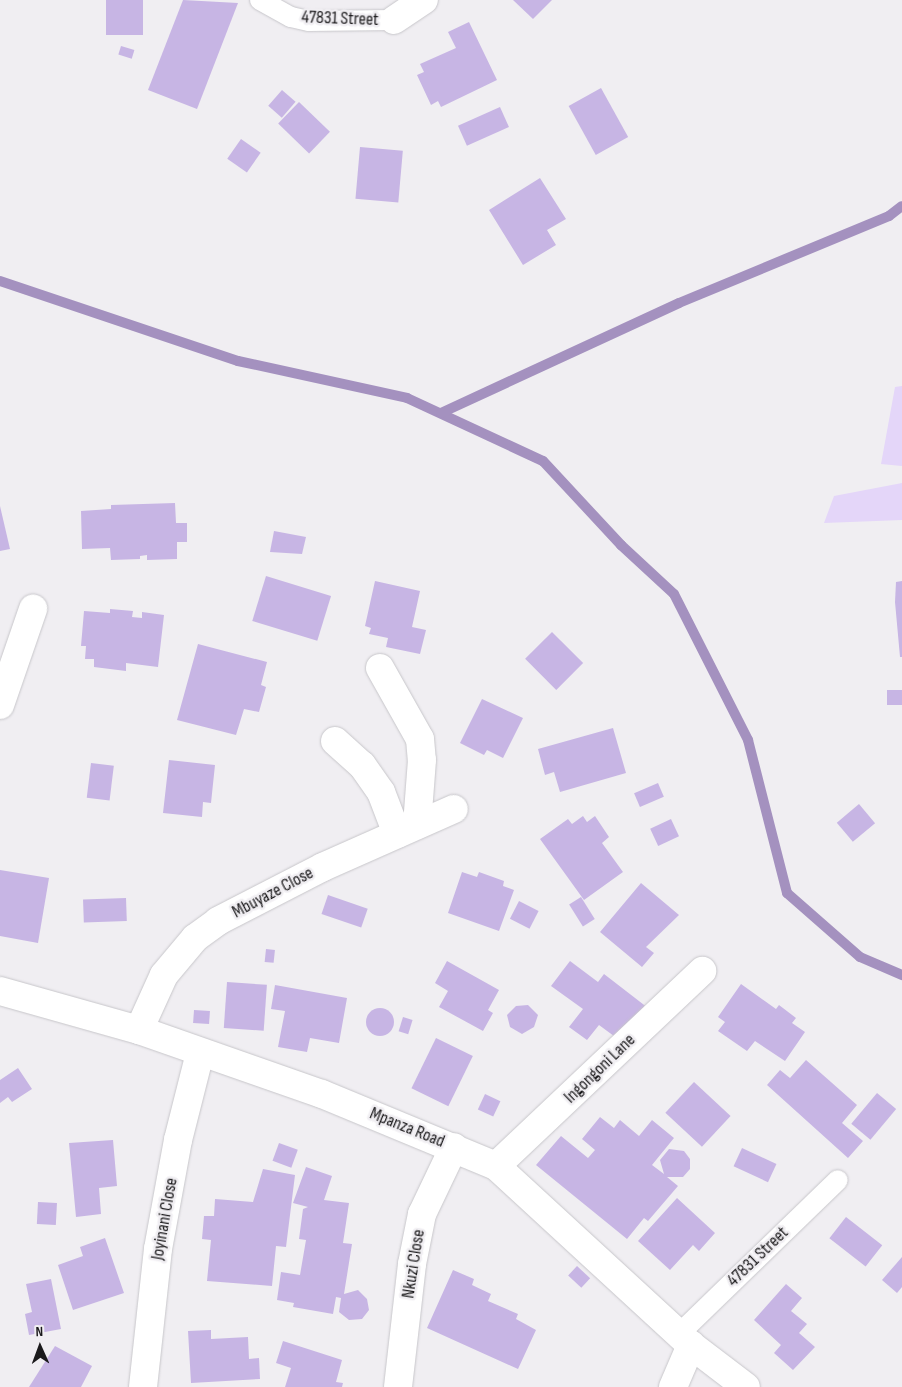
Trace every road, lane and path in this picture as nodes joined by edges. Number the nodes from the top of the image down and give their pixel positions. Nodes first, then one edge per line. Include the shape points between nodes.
1 (260, 0) edge
2 (424, 0) edge
3 (394, 20) joint
4 (33, 609) dead end
5 (380, 668) dead end
6 (0, 705) edge
7 (335, 741) dead end
8 (454, 808) dead end
9 (407, 829) junction
10 (702, 971) dead end
11 (0, 990) edge
12 (139, 1030) junction
13 (200, 1053) junction
14 (454, 1147) junction
15 (496, 1166) junction
16 (838, 1180) dead end
17 (685, 1340) junction
18 (143, 1387) edge
19 (398, 1387) edge
20 (672, 1387) edge
21 (746, 1387) edge

1 - 3 lane, 47831 Street via 291,17 309,21
2 - 3 street
4 - 6 street
5 - 9 street via 420,739 422,760
7 - 9 street via 362,765
8 - 9 street, Mbuyaze Close
9 - 12 street, Mbuyaze Close via 323,867 218,921 195,938 164,975
10 - 15 street, Ingongoni Lane
11 - 12 street, Mpanza Road
12 - 13 street, Mpanza Road
13 - 14 street, Mpanza Road via 322,1094
13 - 18 street, Joyinani Close via 178,1140 158,1249
14 - 15 street, Mpanza Road
14 - 19 street, Nkuzi Close via 422,1214 412,1264
15 - 17 street, Mpanza Road
16 - 17 lane, 47831 Street
17 - 20 street
17 - 21 street, Mpanza Road

